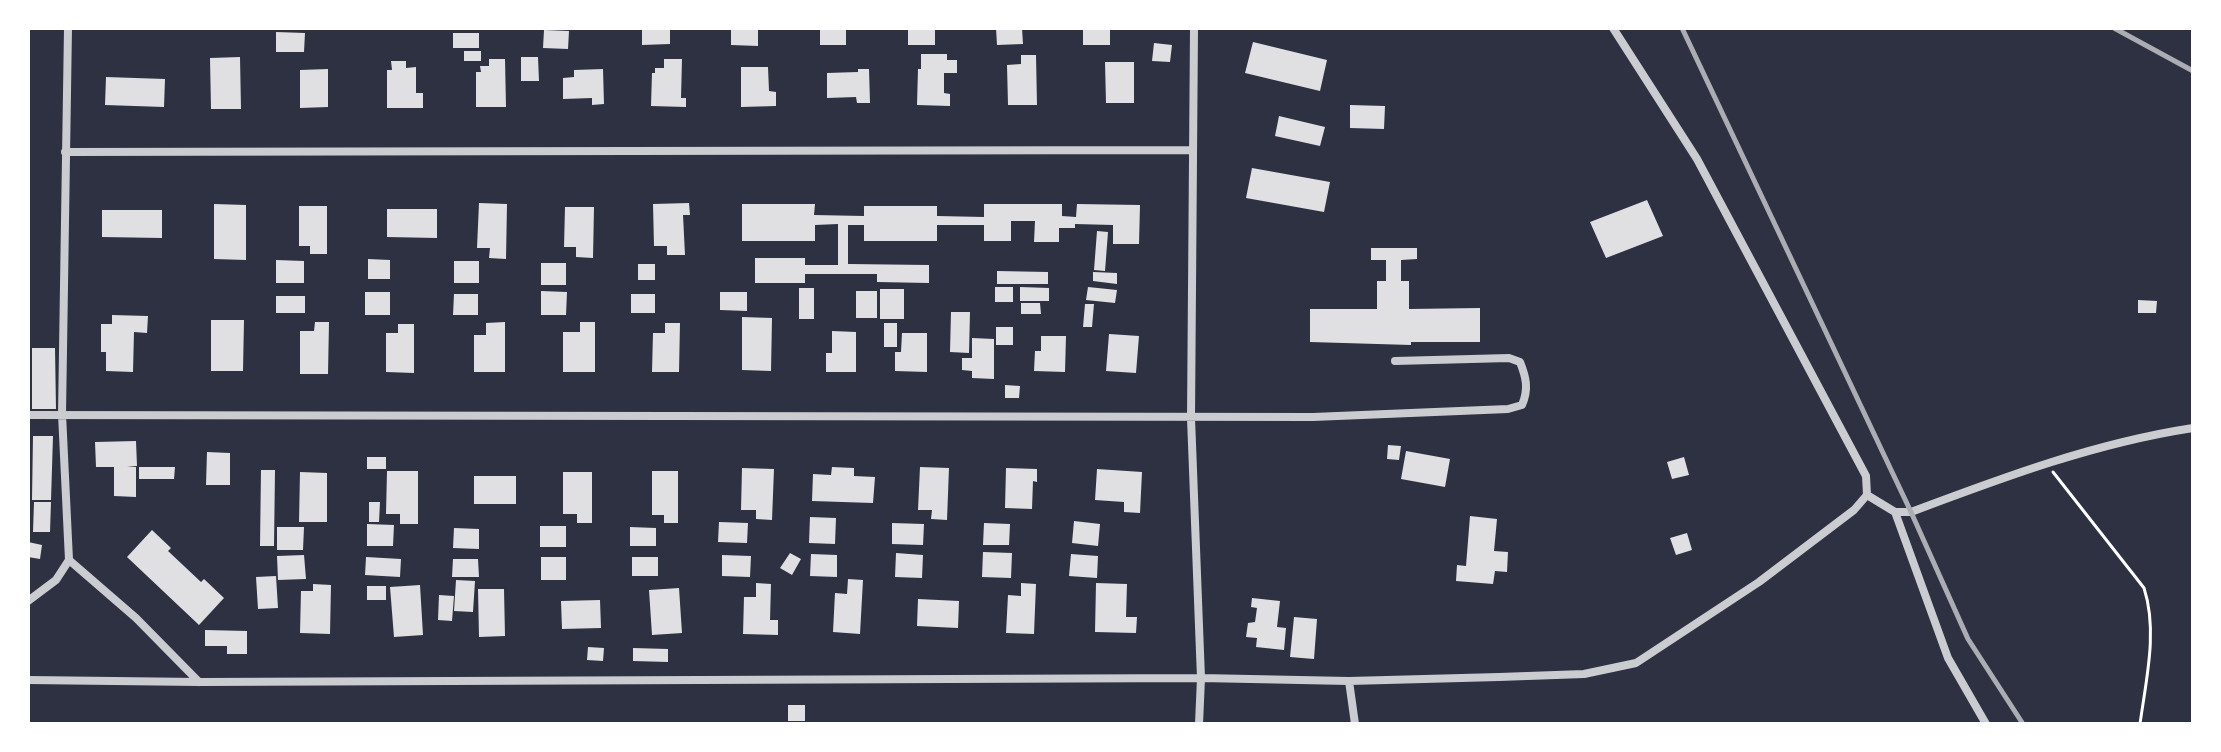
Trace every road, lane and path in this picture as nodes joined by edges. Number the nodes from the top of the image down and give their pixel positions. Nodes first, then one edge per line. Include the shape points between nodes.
1 (68, 28) edge
2 (1194, 28) edge
3 (1613, 28) edge
4 (1193, 150) junction
5 (65, 152) junction
6 (1395, 361) dead end
7 (62, 414) junction
8 (28, 415) edge
9 (1191, 418) junction
10 (2193, 428) edge
11 (2046, 463) junction
12 (1867, 495) junction
13 (1895, 512) junction
14 (69, 560) junction
15 (28, 601) edge
16 (1201, 678) junction
17 (28, 680) edge
18 (1349, 681) junction
19 (199, 682) junction
20 (1199, 724) edge
21 (1355, 724) edge
22 (1986, 724) edge
23 (2140, 724) edge

1 - 5 street
2 - 4 street
3 - 12 street via 1697,159 1866,476
4 - 5 street
4 - 9 street
5 - 7 street
6 - 9 street via 1509,358 1520,362 1527,394 1522,405 1486,411
7 - 8 street
7 - 9 street
7 - 14 street
9 - 16 street
10 - 11 street
11 - 13 street via 1911,512
11 - 23 path via 2144,588 2151,609
12 - 13 street
12 - 18 street via 1759,582 1636,663 1584,674
13 - 22 street via 1948,658
14 - 15 street via 56,580
14 - 19 street
16 - 18 street
16 - 19 street
16 - 20 street
17 - 19 street
18 - 21 street

